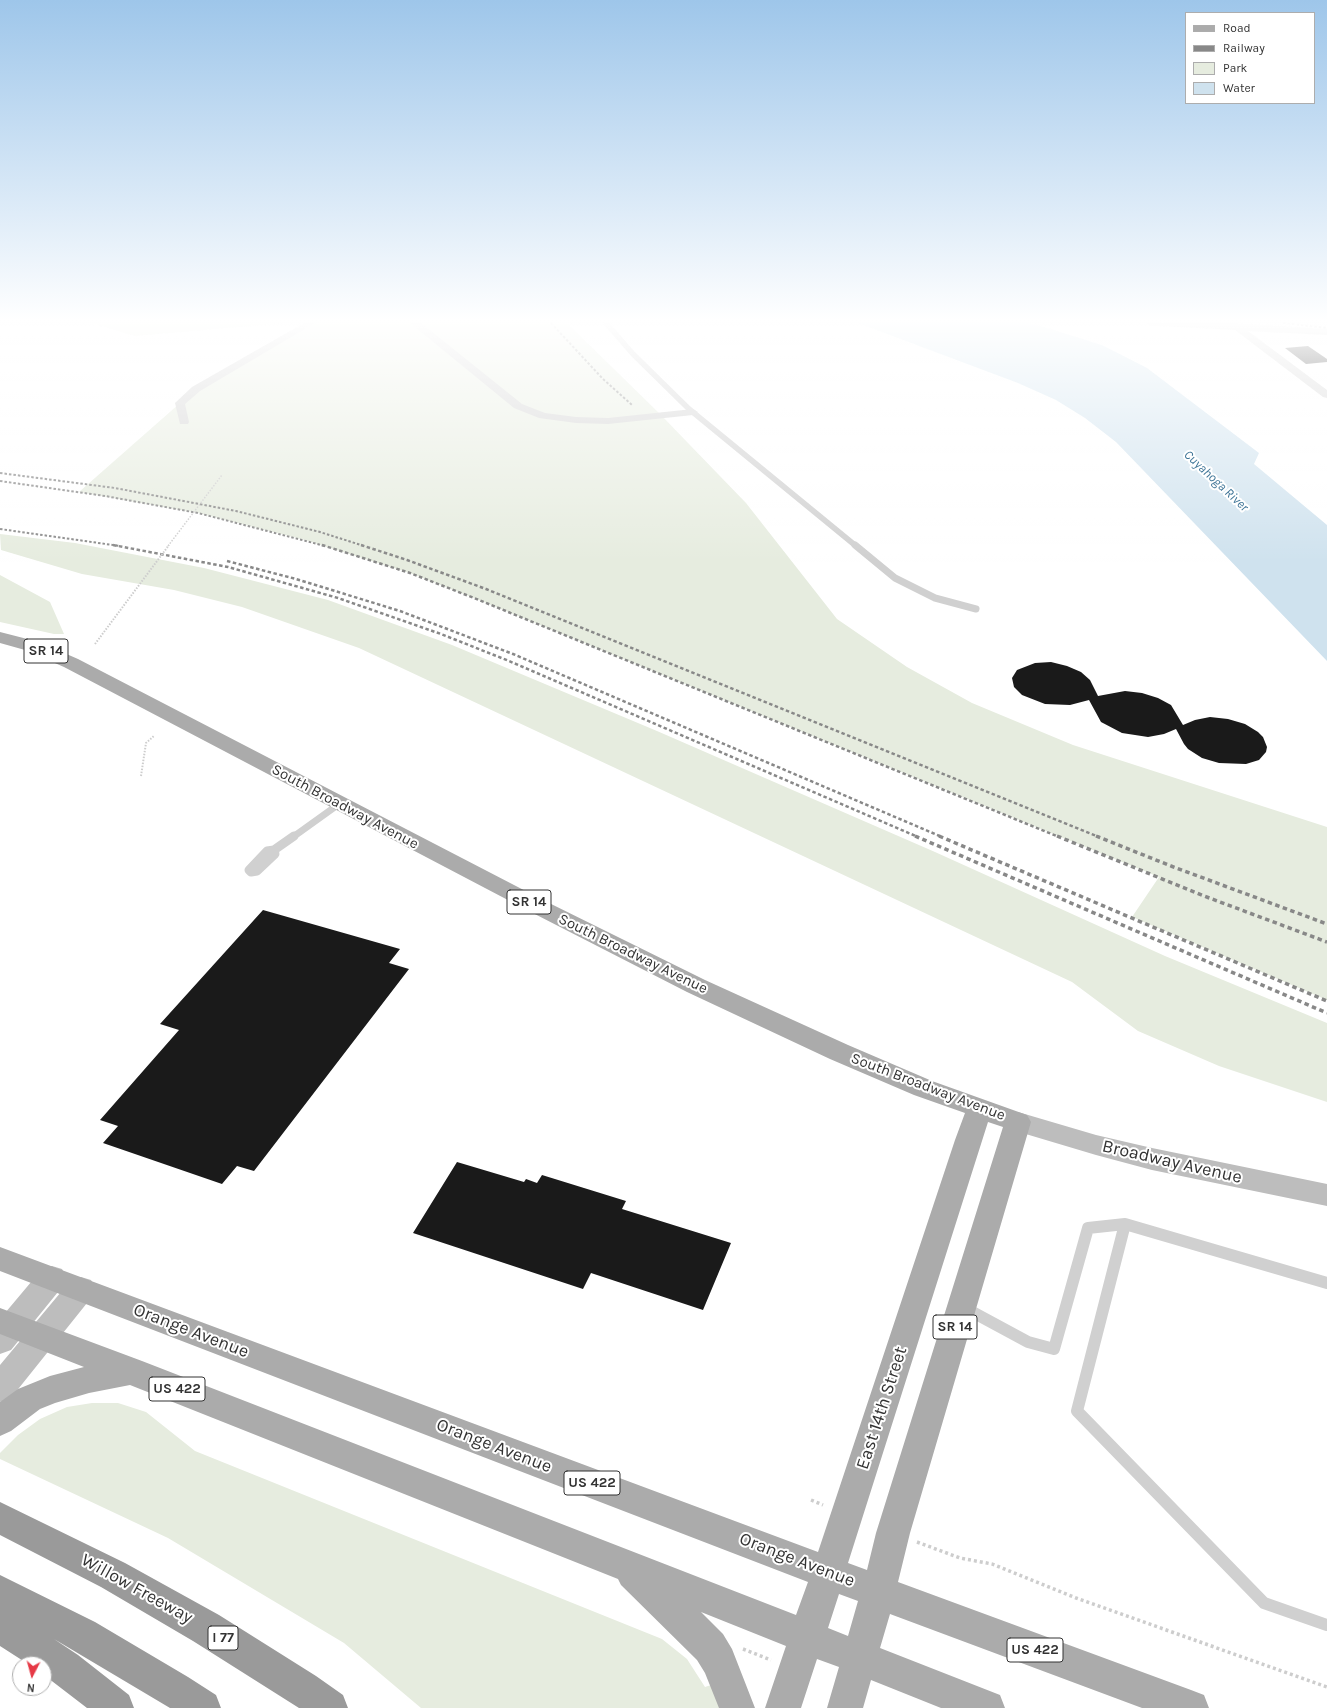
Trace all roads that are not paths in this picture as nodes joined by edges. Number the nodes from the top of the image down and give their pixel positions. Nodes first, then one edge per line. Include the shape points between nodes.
1 (180, 403) edge
2 (514, 403) edge
3 (683, 403) edge
4 (693, 412) junction
5 (184, 422) dead end
6 (976, 609) dead end
7 (0, 637) edge
8 (340, 804) junction
9 (274, 850) dead end
10 (980, 1109) junction
11 (1018, 1122) junction
12 (1327, 1195) edge
13 (1125, 1224) junction
14 (0, 1259) edge
15 (1327, 1283) edge
16 (66, 1284) junction
17 (961, 1306) junction
18 (4, 1329) edge
19 (42, 1337) junction
20 (131, 1371) junction
21 (0, 1388) edge
22 (0, 1421) edge
23 (11, 1524) edge
24 (625, 1566) junction
25 (828, 1572) junction
26 (879, 1591) junction
27 (0, 1592) edge
28 (1327, 1625) edge
29 (0, 1627) edge
30 (806, 1637) junction
31 (860, 1658) junction
32 (116, 1708) edge
33 (202, 1708) edge
34 (330, 1708) edge
35 (737, 1708) edge
36 (783, 1708) edge
37 (845, 1708) edge
38 (987, 1708) edge
39 (1191, 1708) edge

1 - 5 street
2 - 4 street via 544,416 576,420 608,421
3 - 4 lane
4 - 6 lane via 895,578 935,598
7 - 8 main road, South Broadway Avenue / SR 14 via 39,648
8 - 9 lane
8 - 10 main road, South Broadway Avenue / SR 14 via 696,986 839,1052
10 - 11 main road, South Broadway Avenue / SR 14
10 - 25 main road, East 14th Street / SR 14
11 - 12 street, Broadway Avenue via 1152,1159
11 - 17 main road, SR 14
13 - 15 lane
13 - 17 lane via 1088,1228 1054,1349 1028,1342
13 - 28 lane via 1077,1411 1264,1603
14 - 16 main road, Orange Avenue / US 422
16 - 18 street
16 - 19 street
16 - 25 main road, Orange Avenue / US 422
17 - 26 main road, SR 14 via 893,1533
18 - 19 main road, US 422
19 - 20 main road, US 422
19 - 21 street
20 - 22 main road via 50,1390 29,1399
20 - 24 main road, US 422
23 - 34 highway, Willow Freeway / I 77 via 113,1575 206,1628
24 - 30 main road, US 422
24 - 35 main road via 710,1647 719,1662
25 - 26 main road, Orange Avenue / US 422
25 - 30 main road, East 14th Street / SR 14
26 - 31 main road
26 - 39 main road, Orange Avenue / US 422
27 - 33 highway via 82,1635
29 - 32 highway via 65,1668
30 - 31 main road, US 422
30 - 36 main road, East 14th Street
31 - 37 main road
31 - 38 main road, US 422

